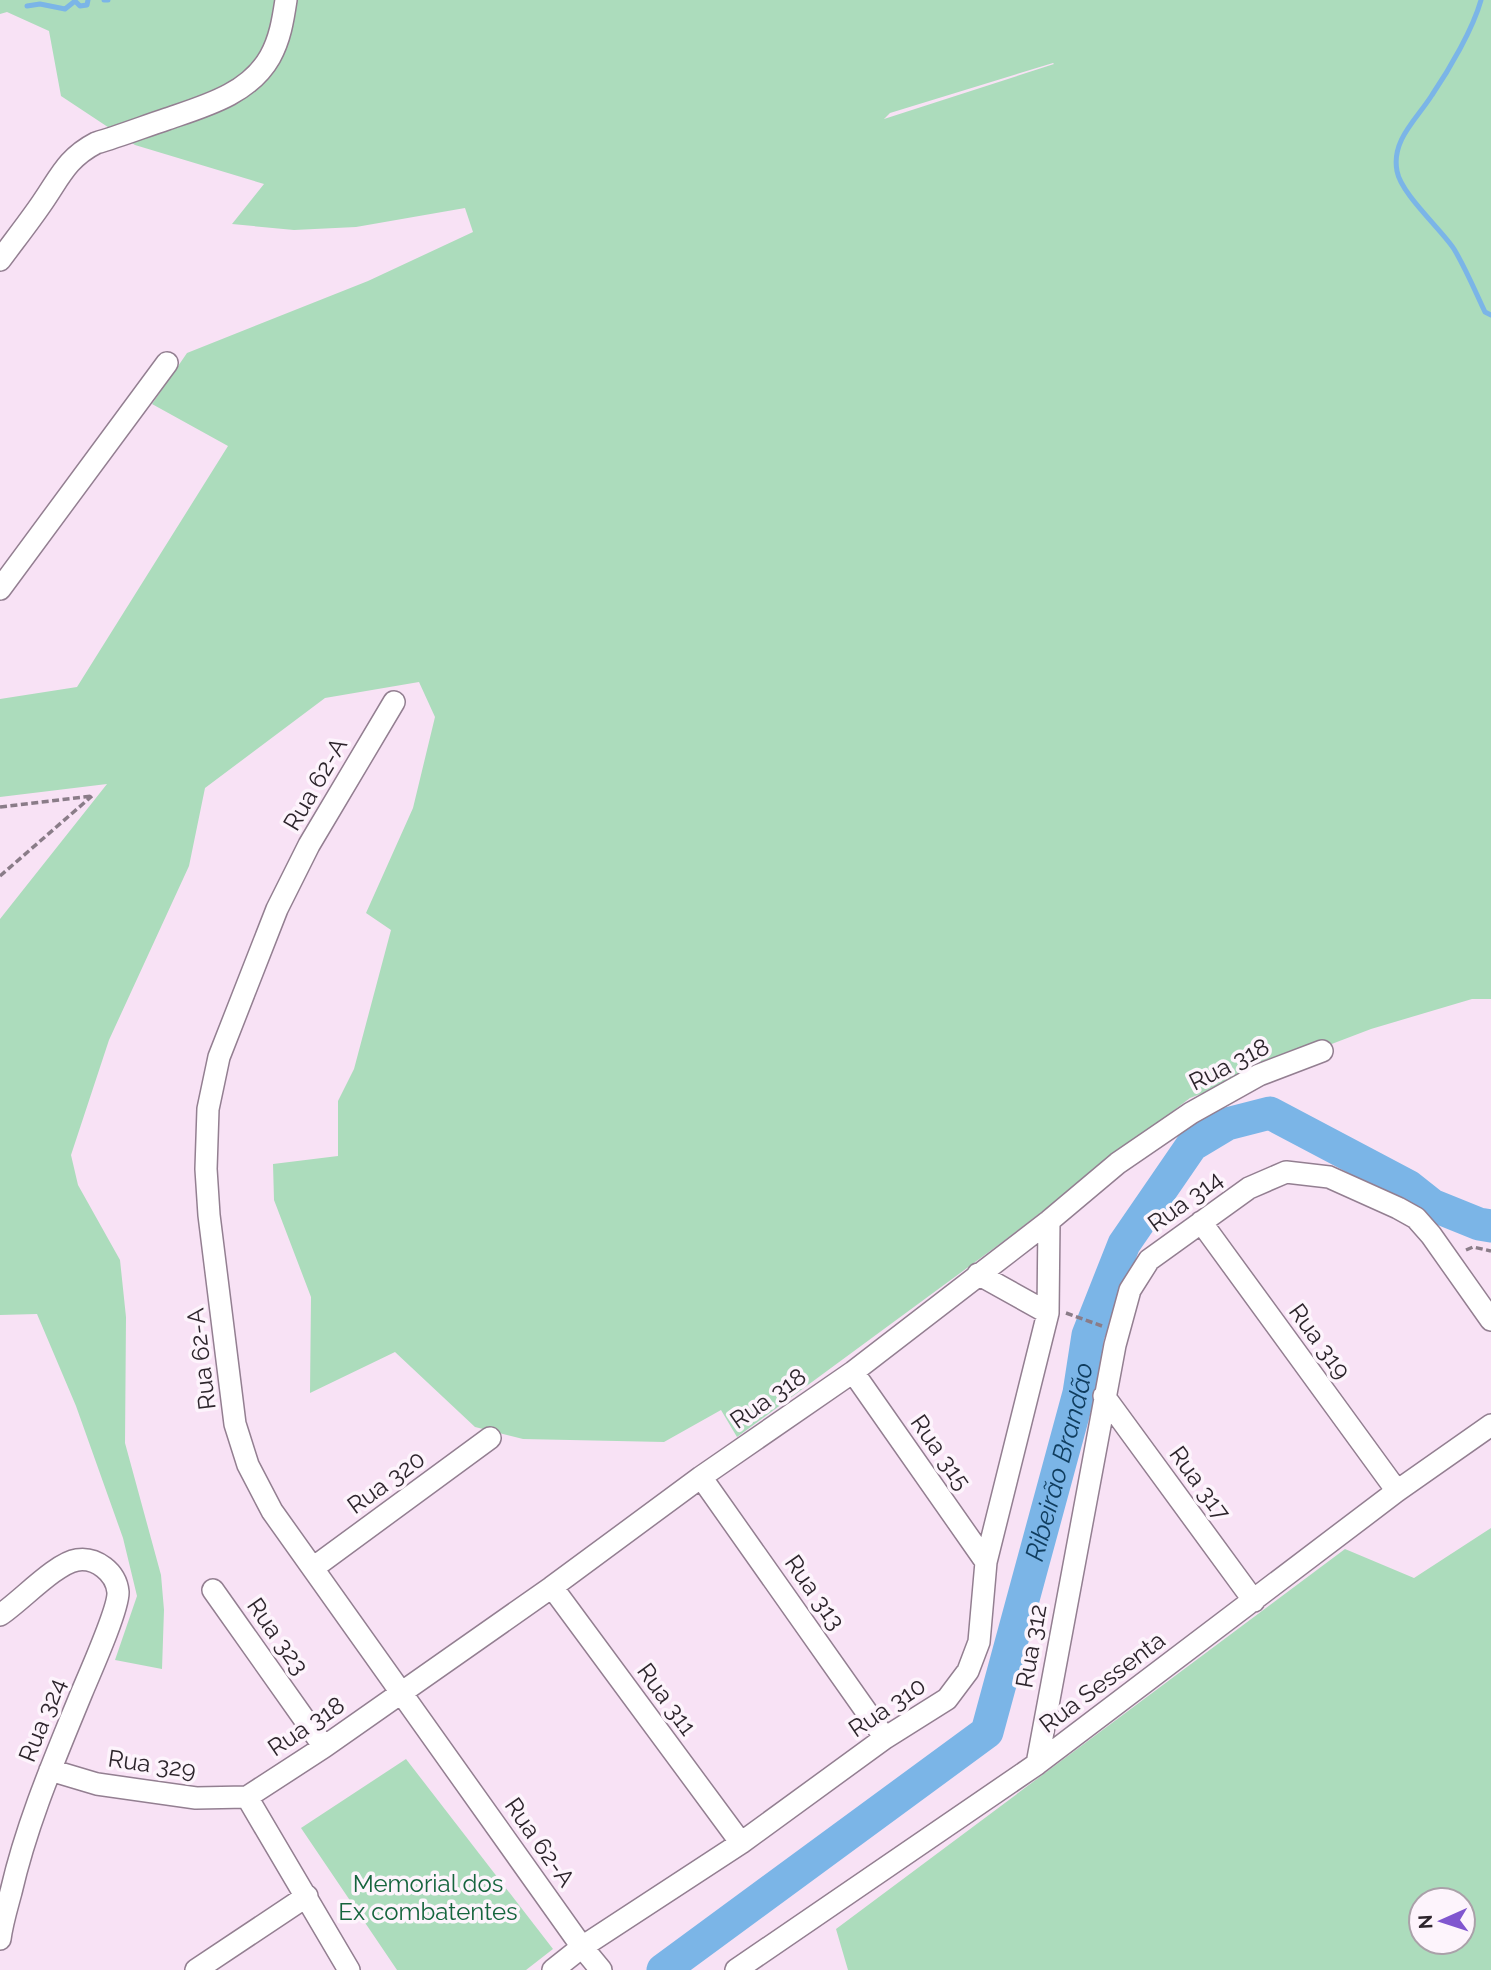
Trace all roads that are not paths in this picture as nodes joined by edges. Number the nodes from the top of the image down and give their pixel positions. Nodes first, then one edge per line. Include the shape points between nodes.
1 (286, 0) edge
2 (0, 260) edge
3 (167, 363) dead end
4 (0, 589) edge
5 (394, 702) dead end
6 (1322, 1051) dead end
7 (1049, 1221) junction
8 (1201, 1222) junction
9 (978, 1273) junction
10 (1129, 1290) joint
11 (1056, 1313) junction
12 (1491, 1320) edge
13 (853, 1371) junction
14 (1104, 1396) junction
15 (1491, 1425) edge
16 (490, 1438) dead end
17 (701, 1477) junction
18 (1397, 1490) junction
19 (986, 1562) junction
20 (313, 1568) junction
21 (552, 1587) junction
22 (213, 1590) dead end
23 (1254, 1601) junction
24 (0, 1615) edge
25 (401, 1692) junction
26 (885, 1738) junction
27 (324, 1747) junction
28 (1037, 1764) junction
29 (50, 1770) junction
30 (247, 1797) junction
31 (741, 1843) junction
32 (10, 1854) edge
33 (307, 1896) junction
34 (0, 1939) edge
35 (582, 1947) junction
36 (601, 1969) edge
37 (196, 1970) edge
38 (349, 1970) edge
39 (553, 1970) edge
40 (736, 1970) edge

1 - 2 street via 270,57 254,78 208,106 96,143 71,159
3 - 4 street
5 - 20 street, Rua 62-A via 309,845 277,909 219,1057 208,1110 209,1215 235,1424 248,1465 272,1511
6 - 7 street, Rua 318 via 1259,1074 1191,1114 1118,1163
7 - 9 street, Rua 318
7 - 11 street, Rua 310
8 - 10 street, Rua 314 via 1149,1260
8 - 12 street, Rua 314 via 1249,1188 1286,1172 1329,1177 1416,1218
8 - 18 street, Rua 319
9 - 11 street
9 - 13 street, Rua 318
10 - 14 street, Rua 312
11 - 19 street, Rua 310
13 - 17 street, Rua 318
13 - 19 street, Rua 315
14 - 23 street, Rua 317
14 - 28 street, Rua 312
15 - 18 street, Rua Sessenta
16 - 20 street, Rua 320
17 - 21 street, Rua 318
17 - 26 street, Rua 313
18 - 23 street, Rua Sessenta
19 - 26 street, Rua 310 via 979,1642 968,1671 947,1699
20 - 25 street, Rua 62-A
21 - 25 street, Rua 318
21 - 31 street, Rua 311
22 - 27 street, Rua 323
23 - 28 street, Rua Sessenta
24 - 29 street, Rua 324 via 51,1572 74,1560 90,1559 115,1581 118,1594
25 - 27 street, Rua 318
25 - 35 street, Rua 62-A
26 - 31 street, Rua 310
27 - 30 street, Rua 318
28 - 40 street, Rua Sessenta
29 - 30 street, Rua 329 via 97,1784 196,1798
29 - 32 street, Rua 324
30 - 33 street
31 - 35 street, Rua 310
32 - 34 street, Rua 324
33 - 37 street
33 - 38 street
35 - 36 street, Rua 62-A
35 - 39 street, Rua 310

